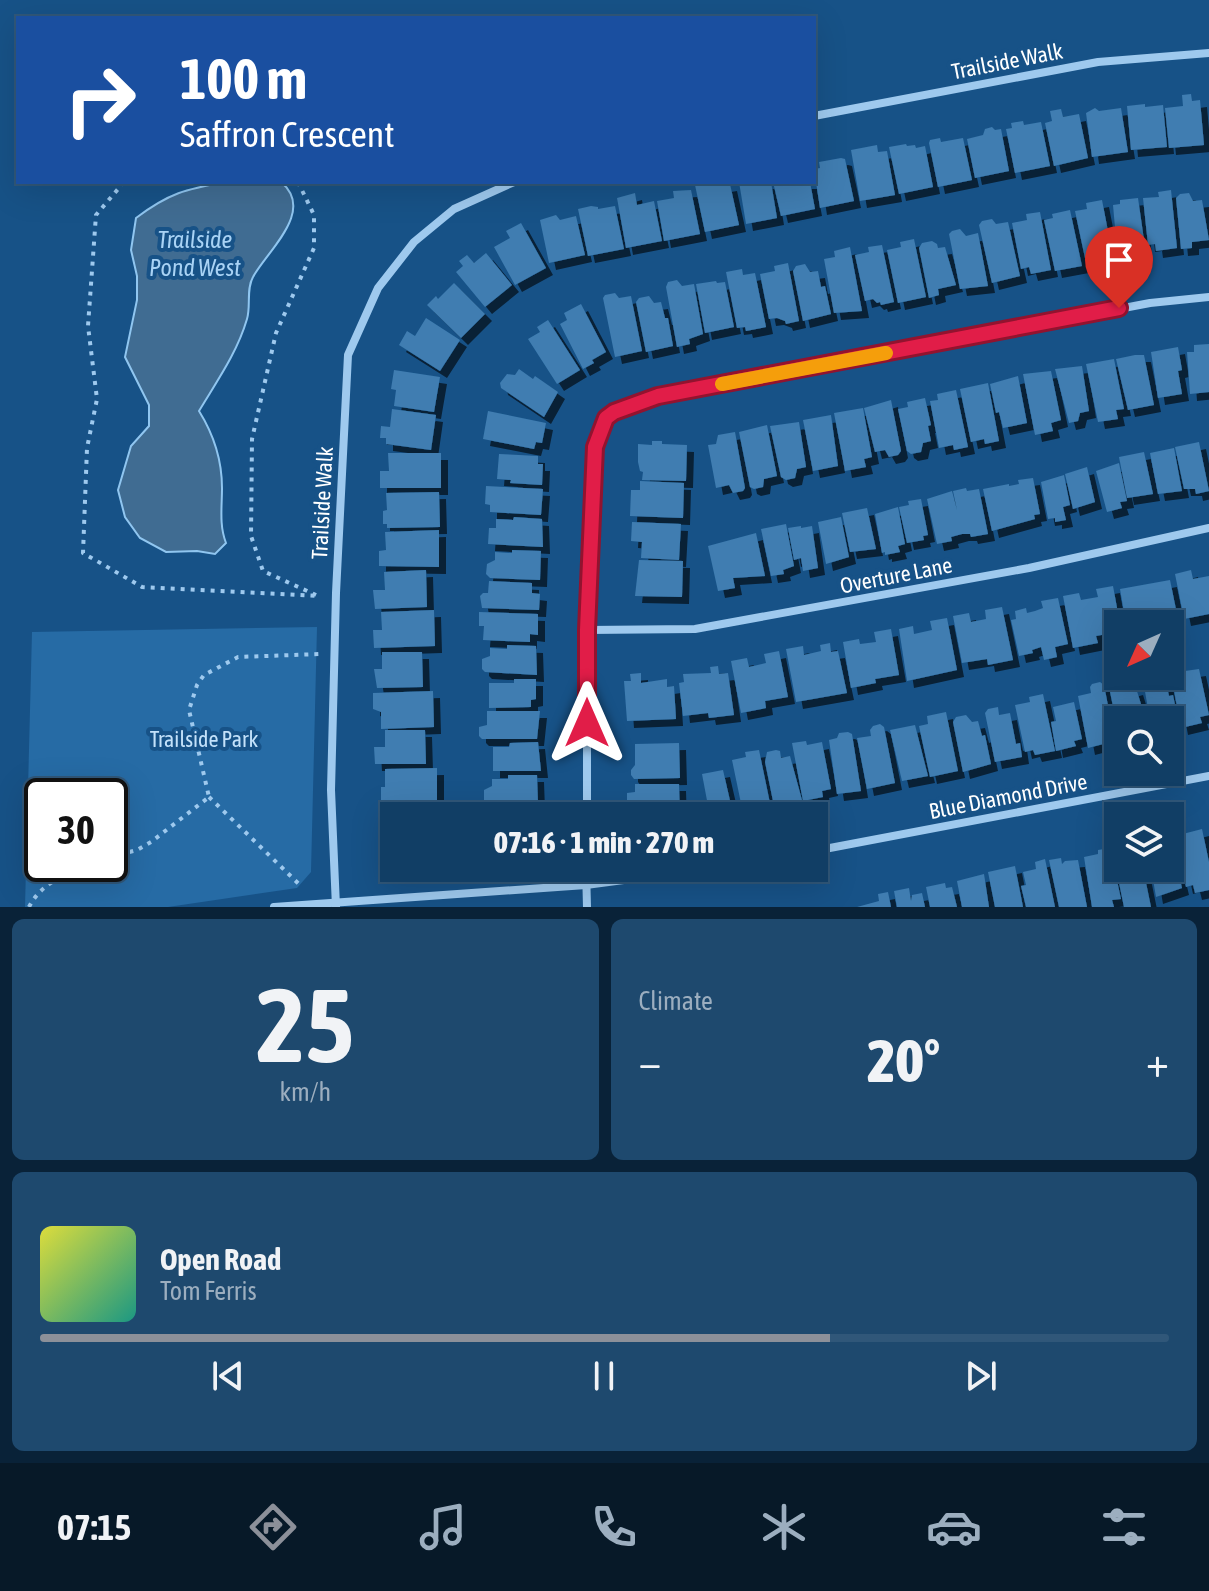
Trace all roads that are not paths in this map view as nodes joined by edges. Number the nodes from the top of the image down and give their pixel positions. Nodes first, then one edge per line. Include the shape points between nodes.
1 (1209, 53) edge
2 (816, 116) edge
3 (510, 184) edge
4 (1209, 297) edge
5 (1209, 528) edge
6 (587, 630) junction
7 (1209, 776) edge
8 (587, 802) edge
9 (828, 848) edge
10 (609, 882) edge
11 (586, 885) junction
12 (336, 905) edge
13 (274, 907) edge
14 (587, 907) edge

1 - 2 street, Trailside Walk via 1098,62
3 - 12 street, Trailside Walk via 454,209 414,242 378,288 348,355 331,790
4 - 6 street via 1150,303 658,396 614,412 606,418 595,447
5 - 6 street, Overture Lane via 1029,568 695,629
6 - 8 street
7 - 9 street, Blue Diamond Drive
10 - 11 street
11 - 12 street
11 - 14 street
12 - 13 street

